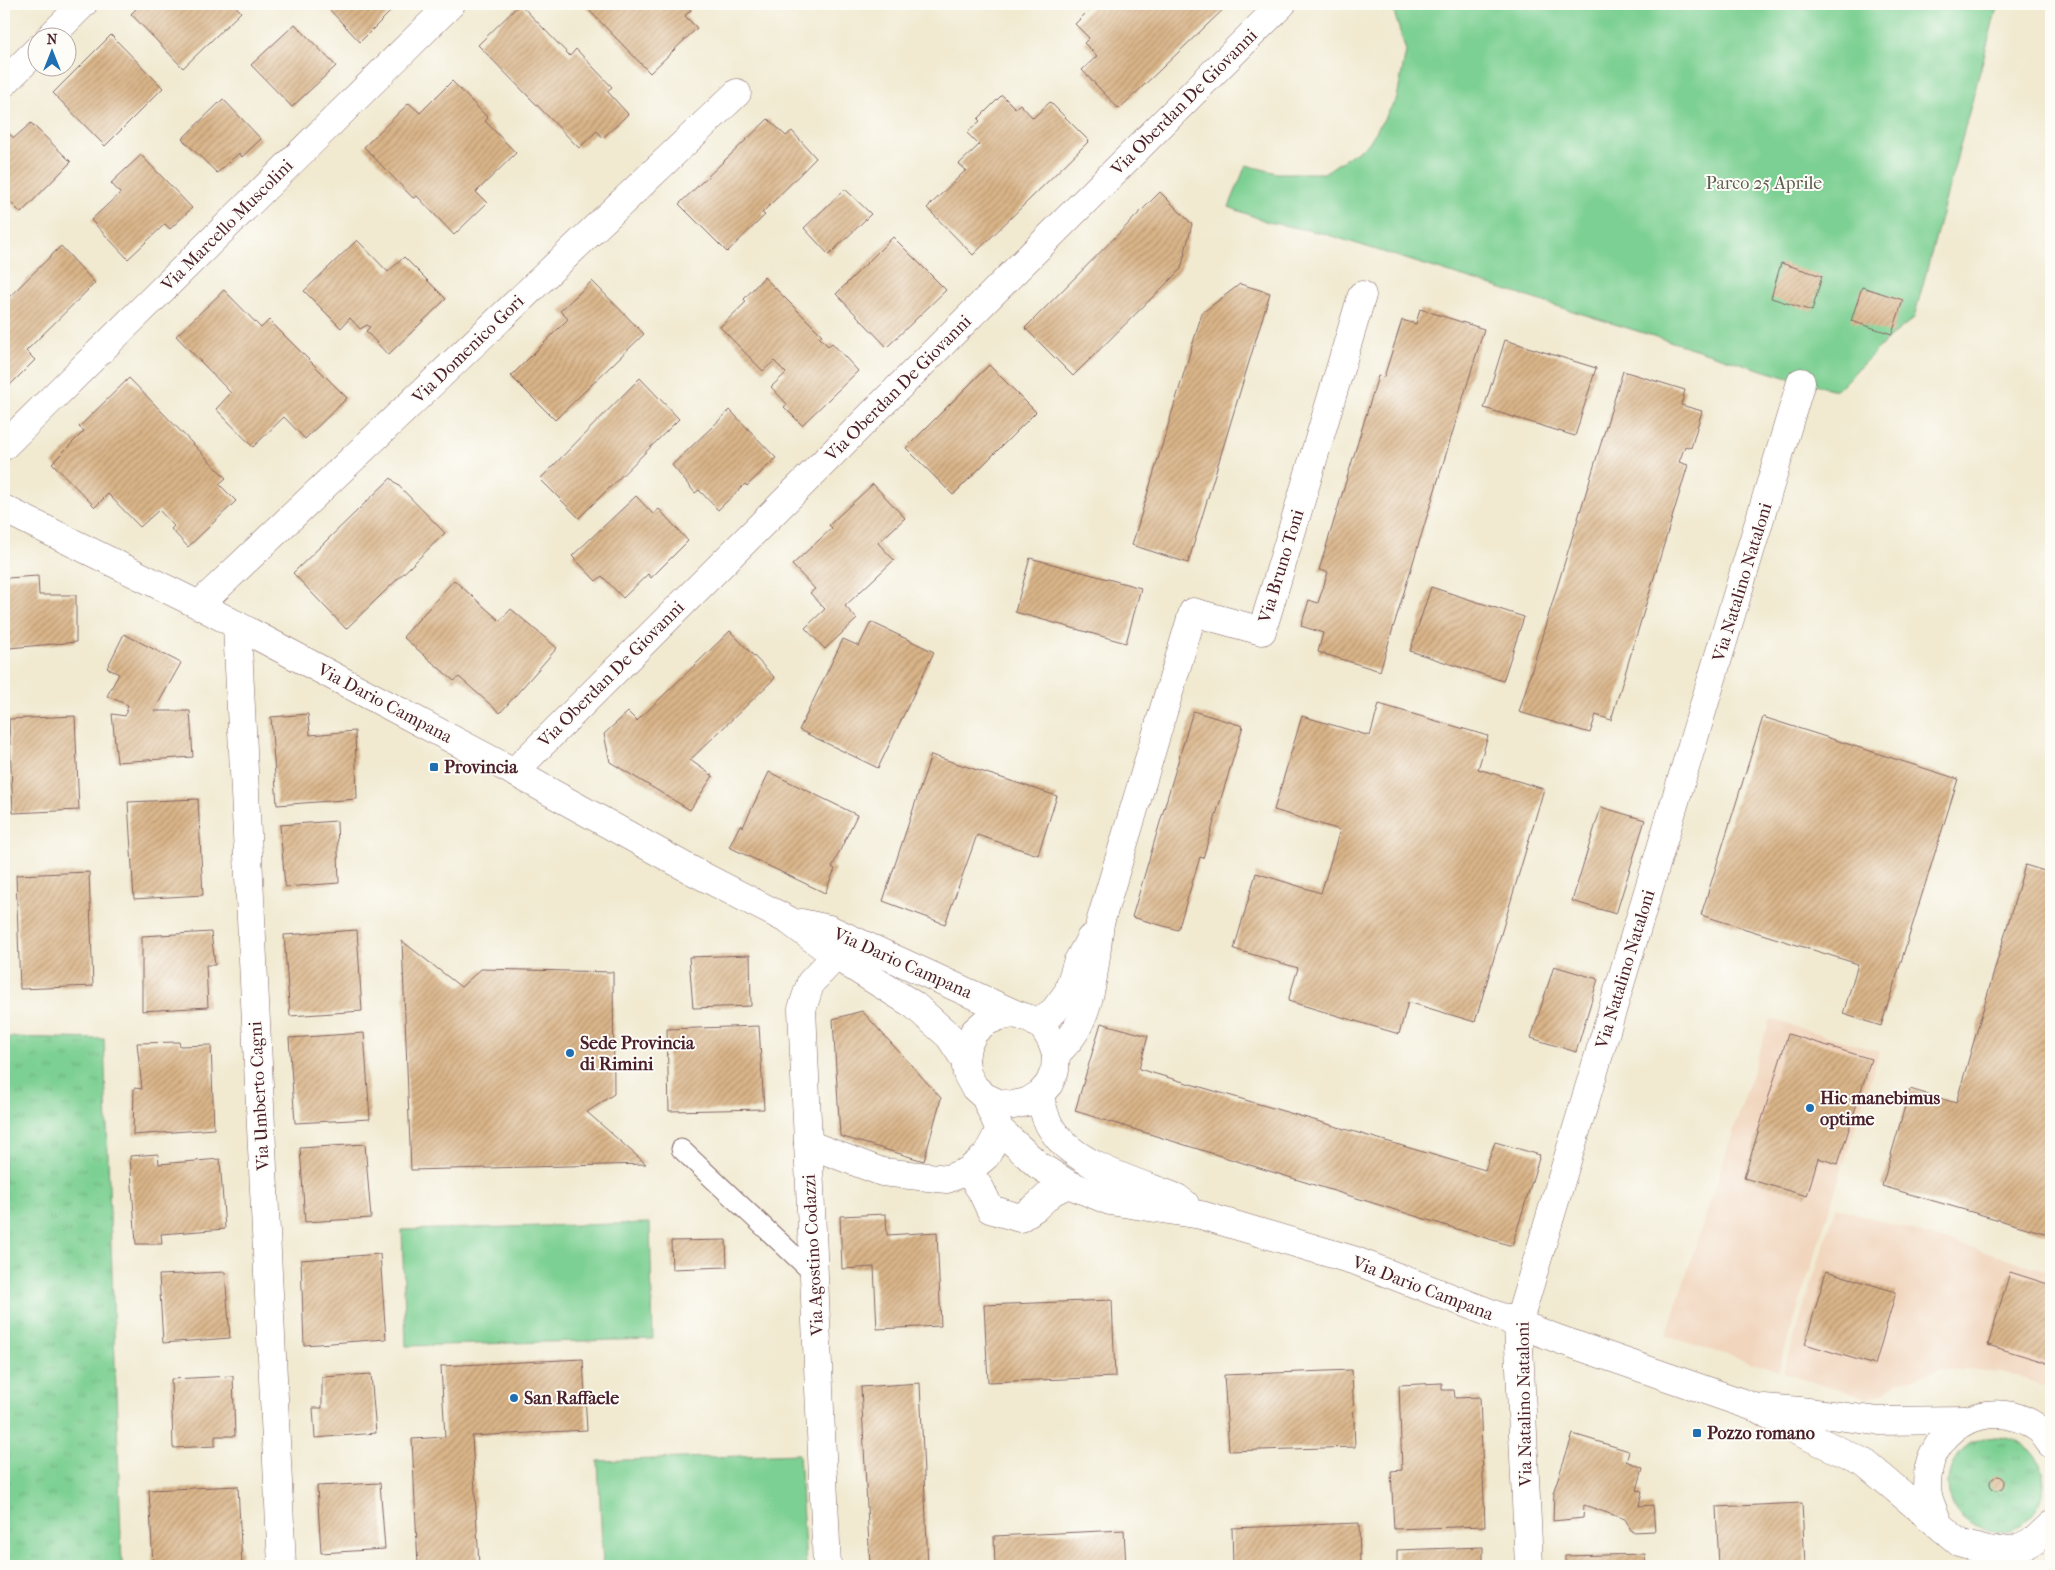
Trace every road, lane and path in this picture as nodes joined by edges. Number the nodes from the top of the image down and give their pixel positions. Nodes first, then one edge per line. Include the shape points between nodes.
1 (83, 4) edge
2 (451, 4) edge
3 (1282, 4) edge
4 (59, 28) edge
5 (28, 59) edge
6 (4, 83) edge
7 (737, 93) dead end
8 (1362, 295) dead end
9 (1802, 382) dead end
10 (4, 446) edge
11 (4, 509) edge
12 (199, 605) junction
13 (237, 625) junction
14 (514, 772) junction
15 (788, 920) junction
16 (1100, 923) junction
17 (836, 956) junction
18 (1026, 1018) junction
19 (1056, 1054) junction
20 (965, 1060) junction
21 (1040, 1094) junction
22 (985, 1097) junction
23 (1000, 1130) junction
24 (808, 1144) junction
25 (681, 1149) dead end
26 (968, 1171) junction
27 (1068, 1184) junction
28 (1201, 1215) junction
29 (814, 1275) junction
30 (1518, 1324) junction
31 (1757, 1408) junction
32 (1965, 1420) junction
33 (2051, 1444) edge
34 (1938, 1523) junction
35 (2051, 1525) edge
36 (1991, 1559) edge
37 (282, 1566) edge
38 (827, 1566) edge
39 (1529, 1566) edge

1 - 4 street
2 - 10 street, Via Marcello Muscolini
3 - 14 street, Via Oberdan De Giovanni
5 - 6 street
7 - 12 street, Via Domenico Gori
8 - 16 street, Via Bruno Toni via 1262,631 1193,612
9 - 30 street, Via Natalino Nataloni
11 - 12 street, Via Dario Campana
12 - 13 street, Via Dario Campana
13 - 14 street, Via Dario Campana
13 - 37 street, Via Umberto Cagni
14 - 15 street, Via Dario Campana
15 - 17 street, Via Dario Campana
15 - 18 street, Via Dario Campana via 829,929
16 - 18 street, Via Bruno Toni via 1077,963 1068,992 1054,1011
16 - 19 street, Via Bruno Toni via 1085,1011 1073,1034
17 - 20 street, Via Dario Campana via 914,1005 949,1036
17 - 24 street, Via Agostino Codazzi via 811,982 802,1009
18 - 19 street, Via Dario Campana via 1043,1027
18 - 20 street, Via Dario Campana via 1000,1016 985,1022 974,1032
19 - 21 street via 1055,1070
20 - 22 street, Via Dario Campana via 967,1074 974,1087
21 - 22 street via 1027,1102 1013,1105
21 - 28 street, Via Dario Campana via 1043,1112 1053,1131 1090,1163 1177,1198
22 - 23 street, Via Dario Campana
23 - 26 street via 986,1156
23 - 27 street, Via Dario Campana via 1038,1166
24 - 26 street via 882,1172 947,1179
24 - 29 street, Via Agostino Codazzi
25 - 29 lane
26 - 27 street via 990,1209 1020,1218 1052,1192
27 - 28 street, Via Dario Campana via 1110,1201
28 - 30 street, Via Dario Campana via 1356,1261
29 - 38 street, Via Agostino Codazzi
30 - 31 street, Via Dario Campana
30 - 39 street, Via Natalino Nataloni
31 - 32 street, Via Dario Campana via 1877,1421
31 - 34 street, Via Dario Campana via 1865,1463
32 - 33 street via 1988,1414 2012,1416 2039,1430
32 - 34 street via 1944,1437 1932,1454 1926,1488
34 - 36 street, Via Dario Campana via 1960,1543
35 - 36 street via 2035,1540

